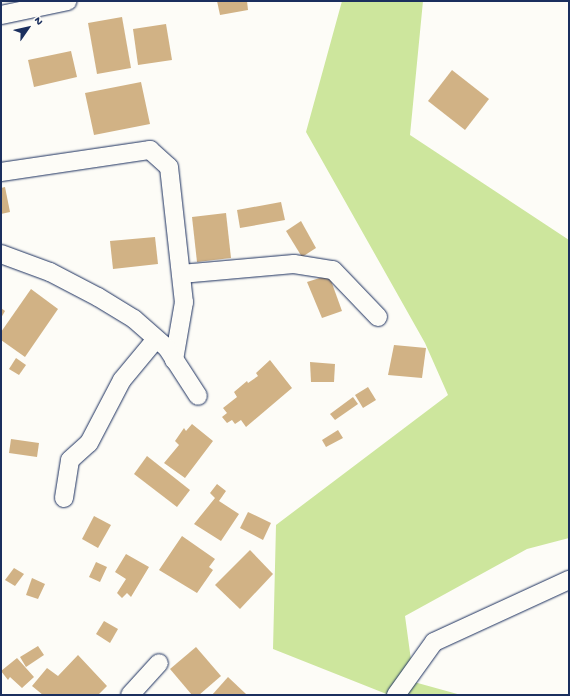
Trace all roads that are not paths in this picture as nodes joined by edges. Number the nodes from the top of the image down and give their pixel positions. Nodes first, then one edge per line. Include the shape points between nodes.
1 (68, 1) edge
2 (1, 15) edge
3 (1, 172) edge
4 (1, 254) edge
5 (181, 274) junction
6 (378, 317) dead end
7 (156, 339) junction
8 (174, 360) junction
9 (198, 396) dead end
10 (64, 498) dead end
11 (569, 580) edge
12 (159, 663) dead end
13 (130, 695) edge
14 (396, 695) edge

1 - 2 street
3 - 5 street via 150,150 169,168
4 - 7 street via 50,272 98,297 134,319
5 - 6 street via 294,264 333,270
5 - 8 street via 184,302
7 - 8 street via 167,348
7 - 10 street via 122,380 90,442 70,460
8 - 9 street
11 - 14 street via 434,642
12 - 13 street

